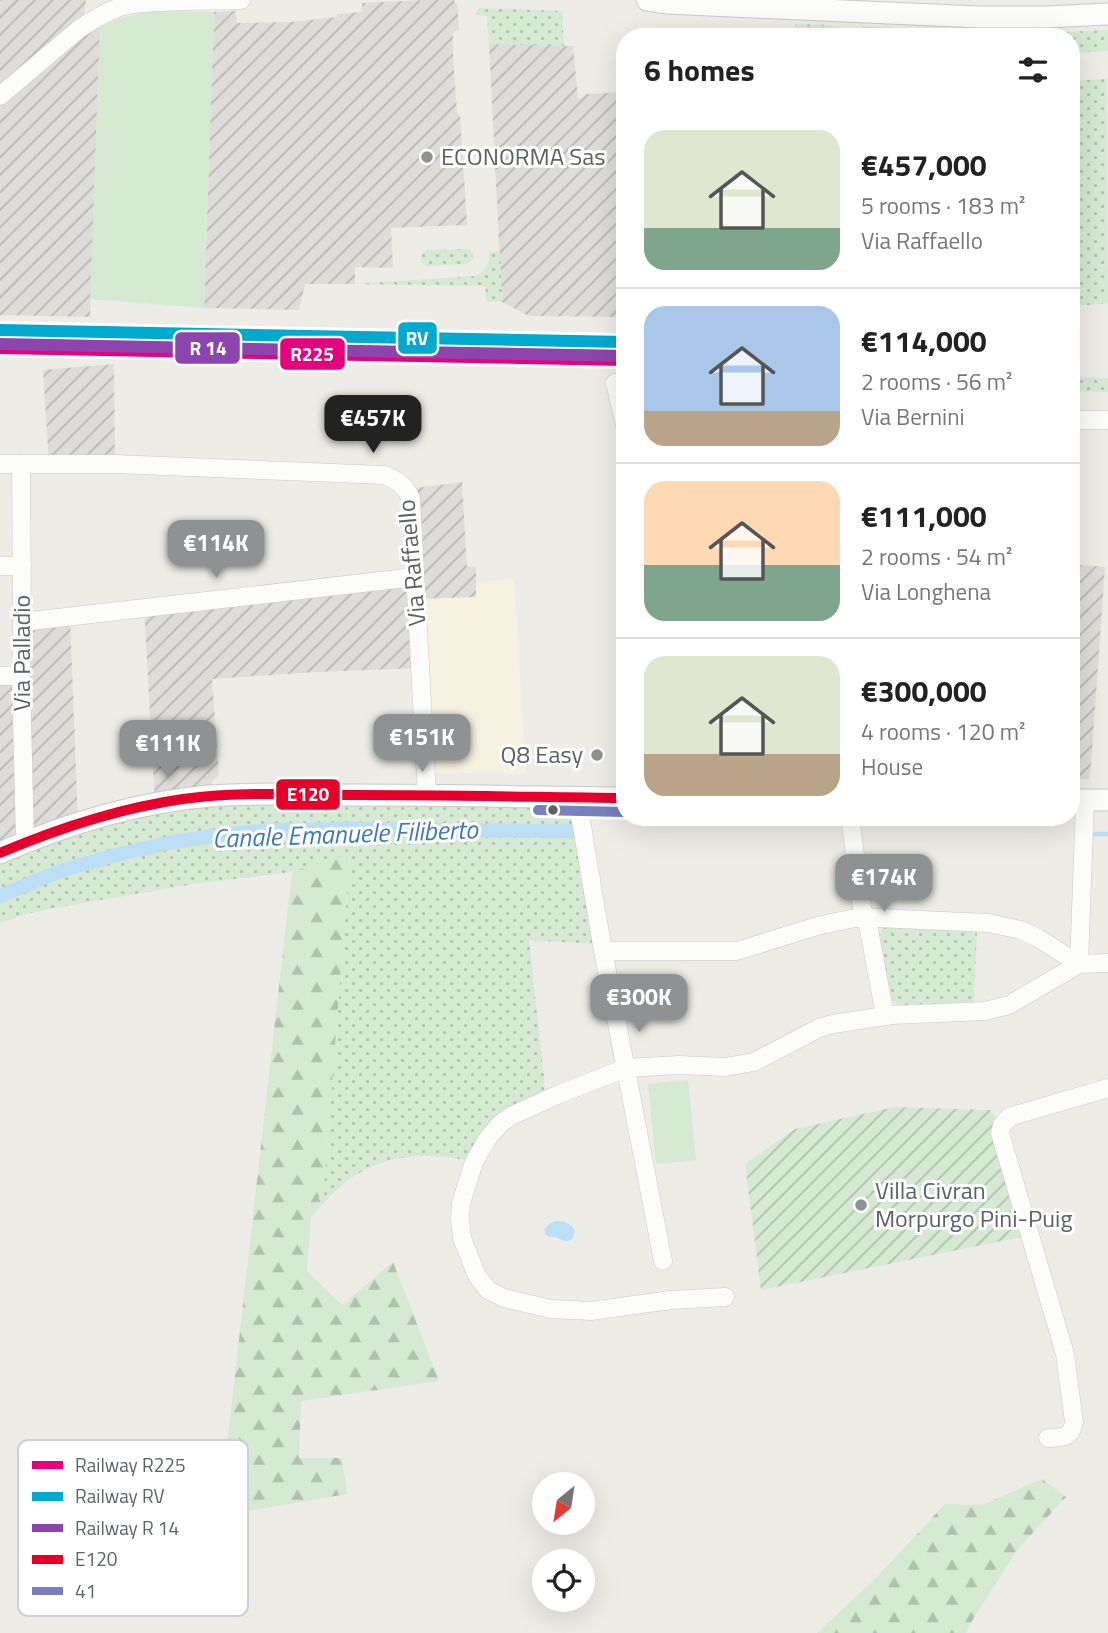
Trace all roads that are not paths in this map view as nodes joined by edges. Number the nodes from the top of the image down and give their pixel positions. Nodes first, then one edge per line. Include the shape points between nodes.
1 (241, 0) edge
2 (660, 1) edge
3 (978, 9) edge
4 (1108, 14) edge
5 (0, 96) edge
6 (615, 383) dead end
7 (616, 387) edge
8 (1080, 420) edge
9 (1108, 420) edge
10 (0, 464) edge
11 (21, 464) junction
12 (0, 566) edge
13 (22, 566) junction
14 (415, 577) junction
15 (22, 622) junction
16 (0, 676) edge
17 (21, 676) junction
18 (427, 794) junction
19 (576, 797) junction
20 (616, 797) edge
21 (1080, 800) edge
22 (1108, 800) edge
23 (851, 826) edge
24 (1078, 826) edge
25 (25, 842) junction
26 (0, 853) edge
27 (865, 918) junction
28 (603, 951) junction
29 (1108, 963) edge
30 (1079, 964) junction
31 (885, 1016) junction
32 (626, 1068) junction
33 (1108, 1088) edge
34 (663, 1261) dead end
35 (725, 1297) dead end
36 (1048, 1438) dead end

1 - 5 street via 155,1 113,9 79,29
2 - 3 street
3 - 4 street via 1048,17
6 - 7 street
8 - 9 street
10 - 11 street, Via Raffaello
11 - 13 street, Via Palladio
11 - 14 street, Via Raffaello via 384,475 407,489 411,499
12 - 13 street
13 - 15 street, Via Palladio
14 - 15 street
14 - 18 street, Via Raffaello
15 - 17 street, Via Palladio
16 - 17 street
17 - 25 street, Via Palladio
18 - 19 street
18 - 25 street via 181,799 78,823
19 - 20 street
19 - 28 street
21 - 22 street
23 - 27 street
24 - 30 street
25 - 26 street
27 - 28 street via 817,926 737,951
27 - 30 street via 988,923 1021,930
27 - 31 street
28 - 32 street
29 - 30 street
30 - 31 street via 998,1008
31 - 32 street via 819,1028 754,1062 725,1067
32 - 34 street
32 - 35 street via 511,1116 488,1138 474,1162 461,1203 462,1238 469,1259 488,1290 551,1309 591,1311
33 - 36 street via 1009,1117 1000,1133 1065,1354 1074,1422 1068,1436

